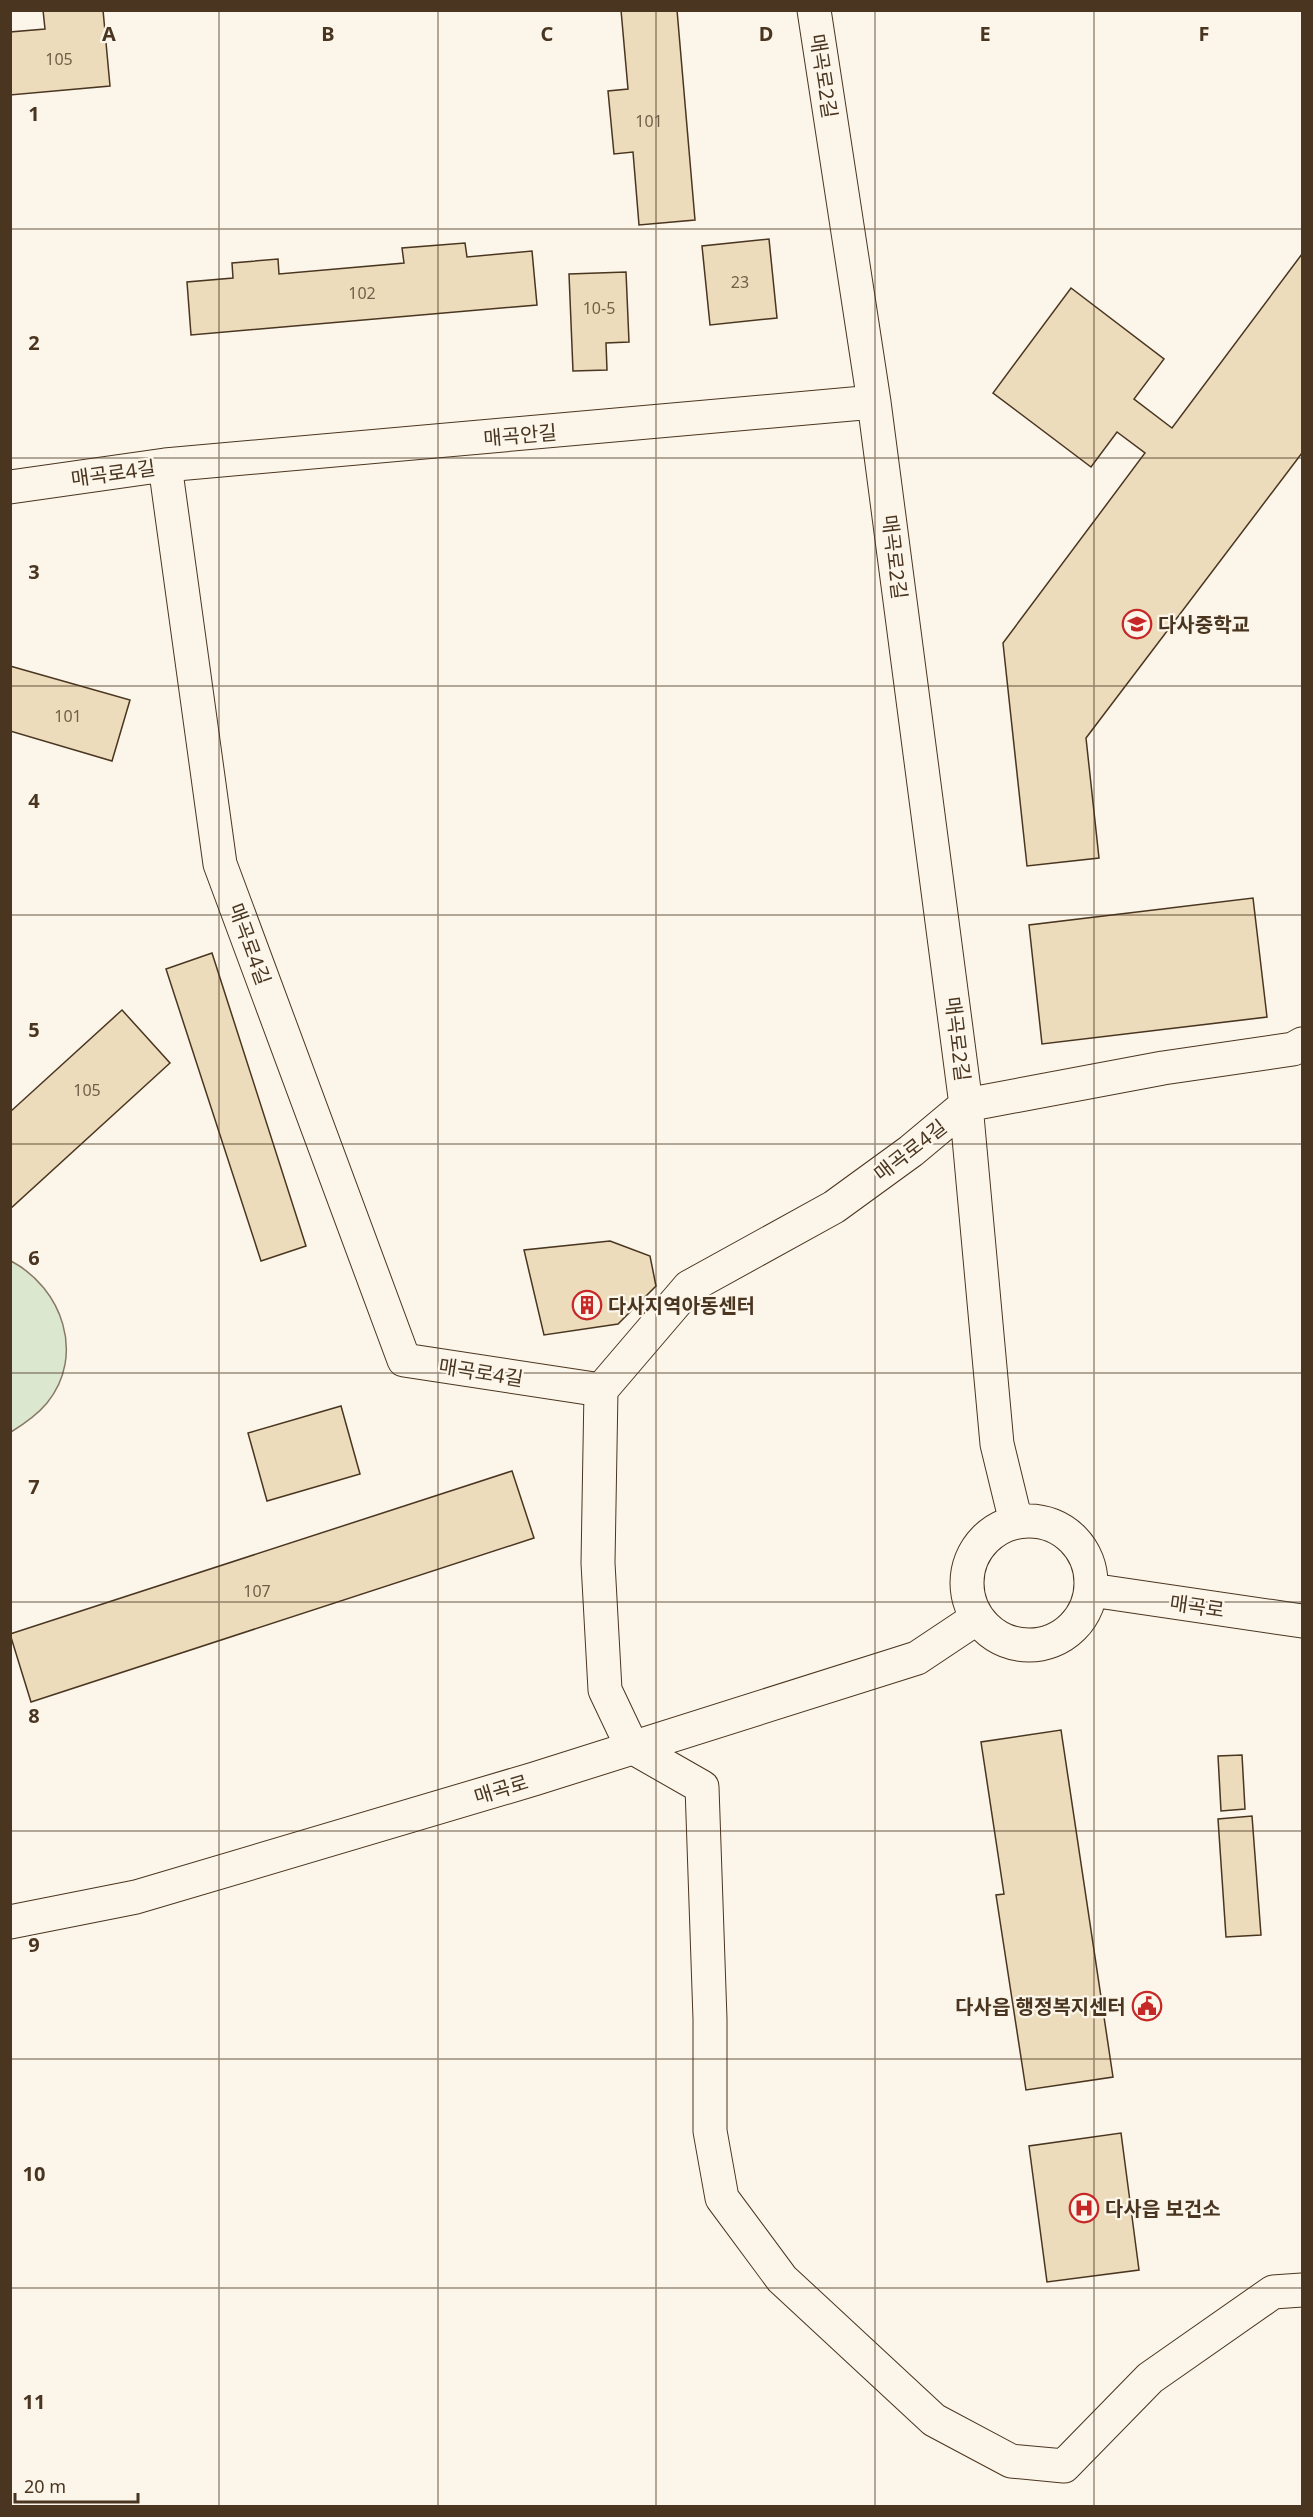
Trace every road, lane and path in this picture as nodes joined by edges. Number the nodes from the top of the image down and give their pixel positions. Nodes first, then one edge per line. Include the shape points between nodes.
1 (814, 10) edge
2 (874, 402) junction
3 (165, 465) junction
4 (10, 486) edge
5 (1302, 1044) edge
6 (966, 1105) junction
7 (601, 1390) junction
8 (1016, 1522) junction
9 (1091, 1590) junction
10 (977, 1617) junction
11 (1302, 1622) edge
12 (632, 1747) junction
13 (10, 1922) edge
14 (1302, 2290) edge

1 - 2 street, 매곡로2길
2 - 3 street, 매곡안길
2 - 6 street, 매곡로2길
3 - 4 street, 매곡로4길
3 - 7 street, 매곡로4길 via 220,864 404,1360
5 - 6 street, 매곡로2길 via 1293,1049 1163,1068
6 - 7 street, 매곡로4길 via 834,1207 689,1287
6 - 8 street, 매곡로2길 via 997,1444
7 - 12 street via 598,1563 606,1690
8 - 9 street via 1035,1521 1070,1536 1083,1551 1090,1569
8 - 10 street via 983,1541 973,1558 967,1576 969,1598
9 - 10 street via 1084,1611 1072,1628 1053,1640 1033,1645 1011,1642 992,1633
9 - 11 street, 매곡로
10 - 12 street, 매곡로 via 917,1658
12 - 13 street, 매곡로 via 136,1897
12 - 14 street via 702,1786 710,2131 722,2198 782,2279 934,2420 1011,2461 1064,2466 1150,2378 1274,2292

